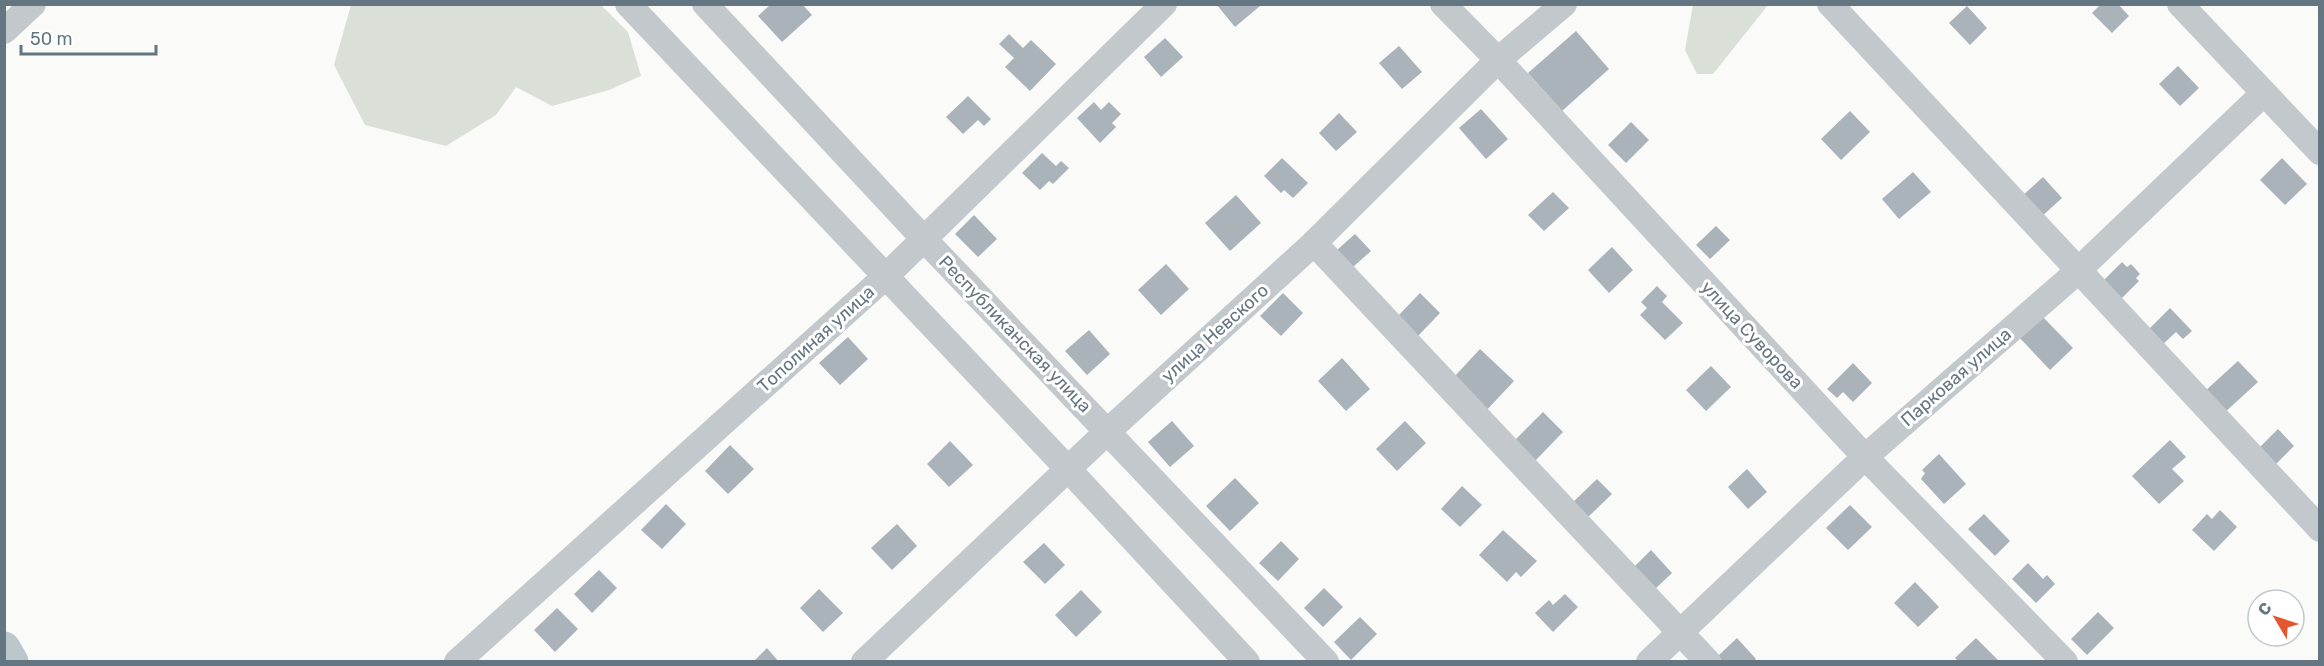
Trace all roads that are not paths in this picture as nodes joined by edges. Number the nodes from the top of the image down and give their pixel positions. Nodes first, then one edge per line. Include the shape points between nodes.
1 (33, 4) edge
2 (628, 4) edge
3 (705, 4) edge
4 (1164, 4) edge
5 (1443, 4) edge
6 (1564, 4) edge
7 (1830, 4) edge
8 (2181, 4) edge
9 (4, 31) edge
10 (1498, 60) junction
11 (2264, 93) junction
12 (2319, 152) edge
13 (923, 238) junction
14 (1314, 243) junction
15 (2077, 271) junction
16 (885, 277) junction
17 (1108, 431) junction
18 (1864, 457) junction
19 (1068, 469) junction
20 (2319, 529) edge
21 (1680, 632) junction
22 (458, 662) edge
23 (864, 662) edge
24 (1247, 662) edge
25 (1326, 662) edge
26 (1649, 662) edge
27 (1708, 662) edge
28 (2065, 662) edge

1 - 9 street
2 - 16 street
3 - 13 street, Республиканская улица
4 - 13 street, Тополиная улица
5 - 10 street, улица Суворова
6 - 10 street, улица Невского
7 - 15 street
8 - 11 street
10 - 14 street, улица Невского
10 - 18 street, улица Суворова
11 - 12 street
11 - 15 street, Парковая улица
13 - 16 street, Тополиная улица
13 - 17 street, Республиканская улица
14 - 17 street, улица Невского
14 - 21 street
15 - 18 street, Парковая улица
15 - 20 street
16 - 19 street
16 - 22 street, Тополиная улица
17 - 19 street, улица Невского
17 - 25 street, Республиканская улица
18 - 21 street, Парковая улица
18 - 28 street, улица Суворова
19 - 23 street, улица Невского
19 - 24 street
21 - 26 street, Парковая улица
21 - 27 street

